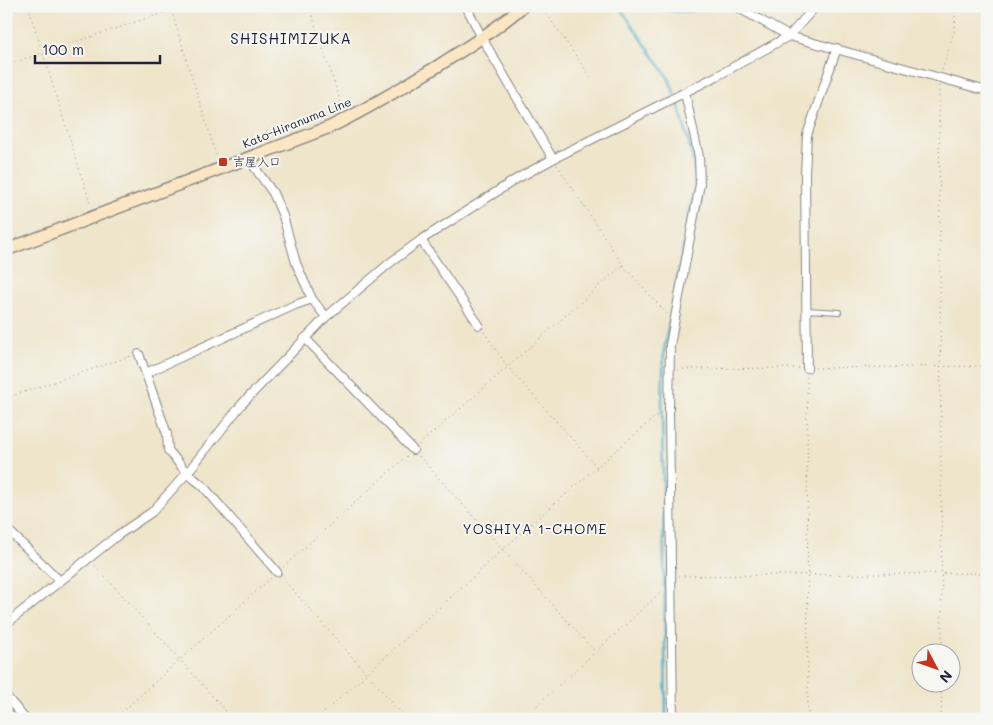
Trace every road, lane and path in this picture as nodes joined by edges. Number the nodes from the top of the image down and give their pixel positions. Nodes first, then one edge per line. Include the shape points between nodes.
1 (28, 6) edge
2 (170, 6) edge
3 (184, 6) edge
4 (309, 6) edge
5 (466, 6) edge
6 (523, 6) edge
7 (541, 6) edge
8 (735, 6) edge
9 (816, 6) edge
10 (955, 6) edge
11 (171, 10) junction
12 (789, 36) junction
13 (482, 38) junction
14 (837, 48) junction
15 (44, 52) junction
16 (6, 65) edge
17 (939, 78) junction
18 (592, 79) dead end
19 (987, 91) edge
20 (685, 93) junction
21 (346, 119) junction
22 (248, 158) junction
23 (553, 158) junction
24 (221, 168) junction
25 (95, 216) junction
26 (421, 240) junction
27 (6, 250) edge
28 (623, 265) junction
29 (312, 299) junction
30 (807, 310) junction
31 (839, 312) dead end
32 (326, 317) junction
33 (674, 322) junction
34 (480, 325) joint
35 (305, 338) junction
36 (139, 354) joint
37 (507, 366) junction
38 (941, 366) junction
39 (987, 366) edge
40 (807, 368) junction
41 (669, 369) junction
42 (146, 373) junction
43 (6, 384) edge
44 (10, 396) junction
45 (6, 398) edge
46 (668, 410) junction
47 (413, 450) junction
48 (597, 467) junction
49 (187, 474) junction
50 (6, 528) edge
51 (503, 551) junction
52 (90, 559) junction
53 (277, 572) junction
54 (943, 573) junction
55 (987, 573) edge
56 (809, 575) junction
57 (671, 576) junction
58 (60, 581) junction
59 (660, 593) dead end
60 (6, 624) edge
61 (942, 642) edge
62 (596, 652) junction
63 (180, 660) junction
64 (367, 674) junction
65 (942, 692) edge
66 (6, 696) edge
67 (25, 719) edge
68 (114, 719) edge
69 (233, 719) edge
70 (316, 719) edge
71 (407, 719) edge
72 (522, 719) edge
73 (672, 719) edge
74 (808, 719) edge
75 (941, 719) edge

1 - 15 path
2 - 11 path
3 - 11 path
4 - 21 path
5 - 13 street
6 - 13 main road, Kato-Hiranuma Line
7 - 18 path
8 - 12 street
9 - 12 street
10 - 17 path via 955,28
11 - 15 path
11 - 24 path
12 - 14 street
12 - 20 street
13 - 21 main road, Kato-Hiranuma Line
13 - 23 street
14 - 17 street
14 - 30 street via 807,135
15 - 16 path
15 - 25 path
17 - 19 street
17 - 38 path
20 - 23 street
20 - 33 street via 699,157 700,184
21 - 22 main road, Kato-Hiranuma Line
22 - 24 main road, Kato-Hiranuma Line
22 - 29 street via 273,193 296,263
23 - 26 street
23 - 28 path
24 - 25 main road, Kato-Hiranuma Line
25 - 27 main road, Kato-Hiranuma Line
26 - 32 street
26 - 34 street
28 - 33 path
28 - 37 path
29 - 32 street
29 - 42 street
30 - 31 lane
30 - 40 street
32 - 35 street
33 - 41 street
34 - 37 path
35 - 47 street
35 - 49 street via 242,404
36 - 42 street
36 - 44 path
37 - 47 path
37 - 48 path
38 - 39 path
38 - 40 path
38 - 54 path
40 - 41 path
40 - 56 path
41 - 46 street
42 - 49 street via 167,434 168,450
43 - 44 path
44 - 45 path
46 - 48 path via 659,412
46 - 57 street
47 - 51 path
47 - 53 path
48 - 51 path
49 - 52 street via 152,512
49 - 53 street via 203,486
50 - 58 street
51 - 62 path
51 - 64 path
52 - 58 street
52 - 63 path
53 - 63 path
53 - 64 path
54 - 55 path
54 - 56 path
54 - 61 path
56 - 57 path
56 - 74 path
57 - 73 street
58 - 60 street
59 - 62 path
62 - 72 path
63 - 68 path
63 - 69 path
64 - 70 path
64 - 71 path
65 - 75 path
66 - 67 street

